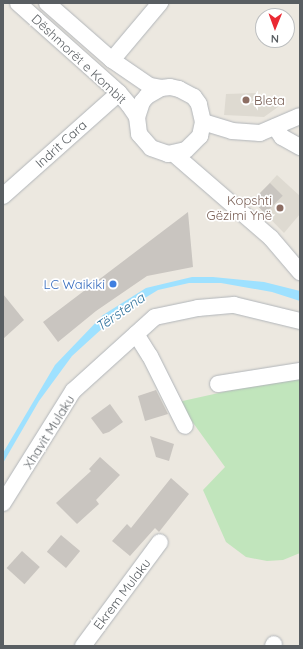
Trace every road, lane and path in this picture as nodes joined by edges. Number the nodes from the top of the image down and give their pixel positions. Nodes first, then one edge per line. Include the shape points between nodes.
1 (18, 3) edge
2 (47, 3) edge
3 (160, 3) edge
4 (112, 60) junction
5 (161, 88) junction
6 (119, 93) junction
7 (299, 116) edge
8 (137, 117) junction
9 (203, 122) junction
10 (275, 127) junction
11 (300, 140) edge
12 (300, 147) edge
13 (174, 154) junction
14 (3, 196) edge
15 (271, 238) junction
16 (300, 259) edge
17 (300, 272) edge
18 (300, 321) edge
19 (136, 334) junction
20 (300, 371) edge
21 (218, 384) dead end
22 (185, 426) dead end
23 (3, 503) edge
24 (160, 542) dead end
25 (83, 646) edge

1 - 6 street, Dëshmorët e Kombit
2 - 4 street, Dëshmorët e Kombit
3 - 4 street, Dëshmorët e Kombit
4 - 5 street, Dëshmorët e Kombit via 150,86
5 - 8 street via 142,102
5 - 9 street via 179,88 190,95 199,104
6 - 8 street, Dëshmorët e Kombit
6 - 14 street, Indrit Cara
7 - 10 street
7 - 11 street via 297,136
8 - 13 street via 139,134 144,142 159,152
9 - 10 street via 232,131 260,133
9 - 13 street via 196,142 186,150
10 - 12 street via 282,138
13 - 15 street
15 - 16 street via 288,247
15 - 17 street
18 - 19 street, Xhavit Mulaku via 234,304 155,317
19 - 22 street via 150,356
19 - 23 street, Xhavit Mulaku via 73,391
20 - 21 street
24 - 25 street, Ekrem Mulaku

